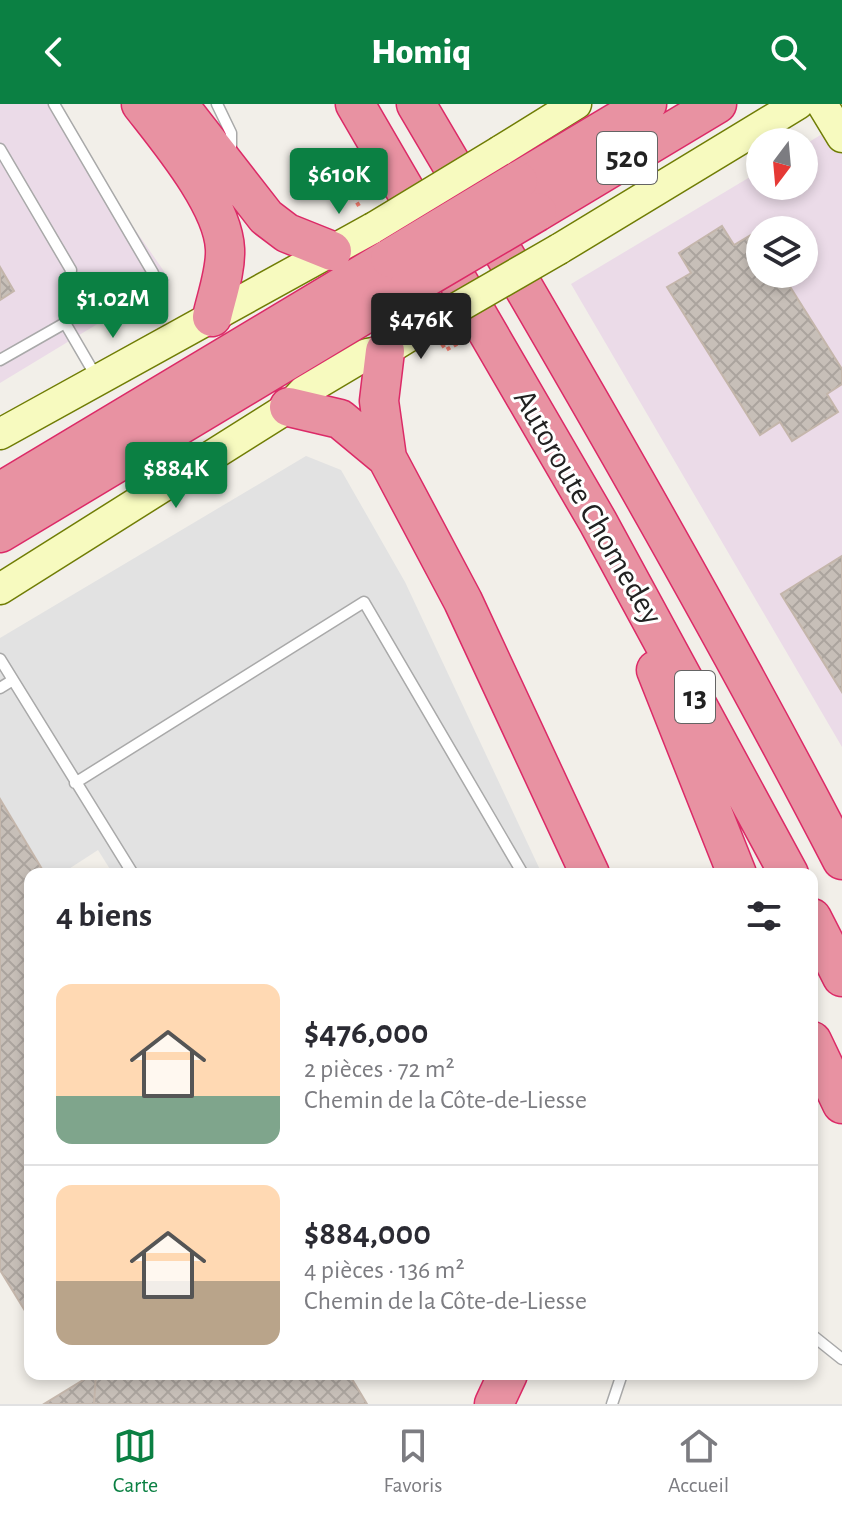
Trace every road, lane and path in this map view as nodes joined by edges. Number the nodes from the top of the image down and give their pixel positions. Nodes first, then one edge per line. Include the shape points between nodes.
1 (54, 104) edge
2 (141, 104) edge
3 (178, 104) edge
4 (217, 104) edge
5 (355, 104) edge
6 (416, 104) edge
7 (576, 104) edge
8 (647, 104) edge
9 (717, 104) edge
10 (798, 104) edge
11 (822, 104) edge
12 (842, 137) edge
13 (0, 149) edge
14 (229, 170) junction
15 (519, 181) junction
16 (370, 186) dead end
17 (382, 245) junction
18 (332, 251) junction
19 (153, 273) dead end
20 (212, 317) junction
21 (65, 323) junction
22 (385, 351) junction
23 (0, 360) edge
24 (97, 380) junction
25 (289, 407) junction
26 (0, 434) edge
27 (387, 458) junction
28 (0, 492) edge
29 (598, 522) junction
30 (0, 533) edge
31 (0, 589) edge
32 (0, 659) edge
33 (742, 674) junction
34 (13, 680) junction
35 (0, 688) edge
36 (75, 783) junction
37 (842, 822) edge
38 (842, 860) edge
39 (129, 868) edge
40 (519, 868) edge
41 (587, 868) edge
42 (735, 868) edge
43 (786, 868) edge
44 (818, 930) edge
45 (842, 977) edge
46 (818, 1054) edge
47 (842, 1104) edge
48 (818, 1340) edge
49 (842, 1359) edge
50 (505, 1380) edge
51 (620, 1380) edge
52 (494, 1404) edge
53 (612, 1404) edge

1 - 19 lane
2 - 20 highway via 220,222 225,255
3 - 14 highway
4 - 14 lane via 231,133
5 - 29 highway, Autoroute Chomedey / 13
6 - 33 highway, Autoroute Chomedey / 13 via 586,393
7 - 15 main road
8 - 15 highway, 520
9 - 15 highway, 520
10 - 22 main road, bridge
11 - 12 main road
13 - 21 lane via 71,270
14 - 18 highway via 275,225
15 - 17 highway, 520, bridge
16 - 17 path via 353,196
17 - 18 main road
17 - 28 highway, 520
17 - 30 highway, 520
18 - 20 main road
20 - 24 main road
21 - 23 lane
21 - 24 lane
22 - 25 main road via 367,354 303,392
22 - 27 highway via 379,401
24 - 26 main road
25 - 27 highway via 340,419
25 - 31 main road
27 - 41 highway via 463,601
29 - 42 highway
29 - 43 highway, Autoroute Chomedey / 13
32 - 34 lane
33 - 37 highway
33 - 38 highway, Autoroute Chomedey / 13
34 - 35 lane
34 - 36 lane
36 - 39 lane
36 - 40 lane via 364,602
44 - 45 highway
46 - 47 highway
48 - 49 lane
50 - 52 highway
51 - 53 lane

